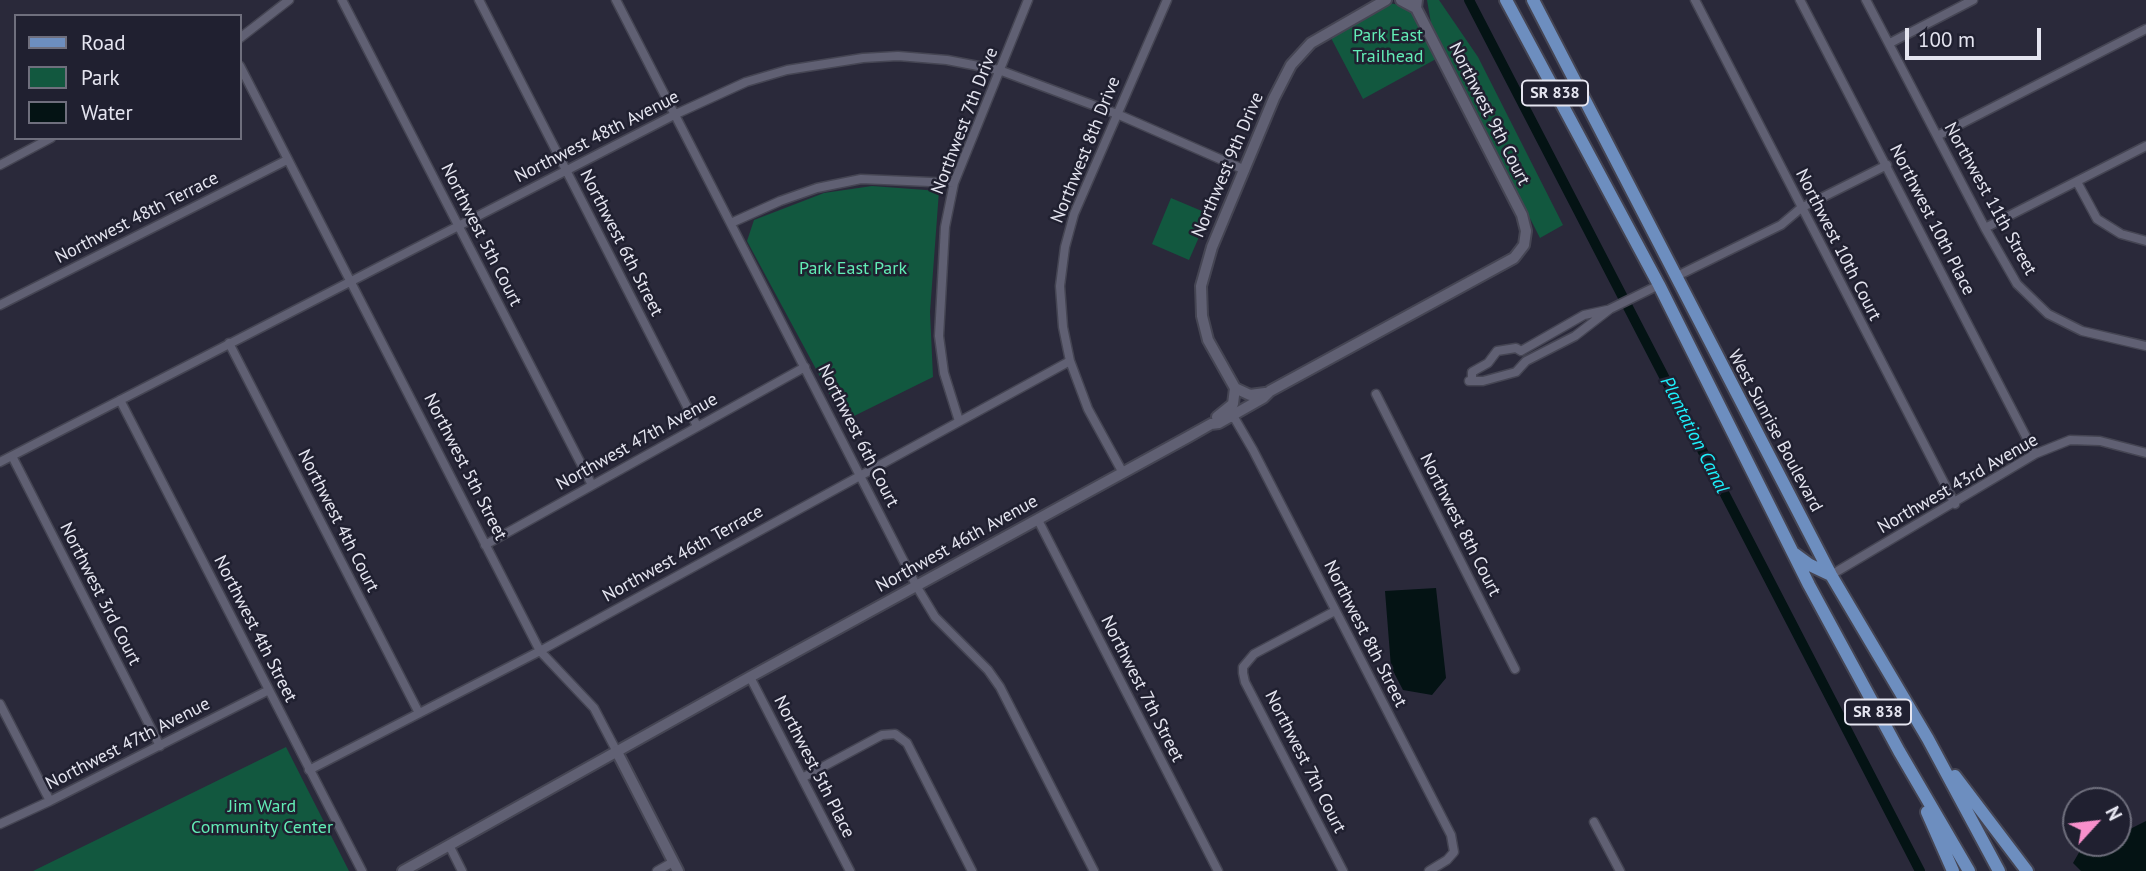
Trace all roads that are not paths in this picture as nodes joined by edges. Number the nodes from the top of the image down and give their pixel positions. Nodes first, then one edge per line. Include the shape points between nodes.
1 (289, 0) edge
2 (342, 0) edge
3 (479, 0) edge
4 (616, 0) edge
5 (1028, 0) edge
6 (1167, 0) edge
7 (1386, 0) edge
8 (1401, 0) edge
9 (1506, 0) edge
10 (1533, 0) edge
11 (1695, 0) edge
12 (1800, 0) edge
13 (1866, 0) edge
14 (1973, 0) edge
15 (1416, 4) edge
16 (2146, 29) edge
17 (242, 36) edge
18 (1890, 43) junction
19 (242, 70) edge
20 (999, 70) junction
21 (676, 114) junction
22 (1117, 114) junction
23 (1937, 136) junction
24 (47, 140) edge
25 (2146, 146) edge
26 (287, 160) junction
27 (0, 165) edge
28 (1887, 165) junction
29 (566, 170) junction
30 (1245, 170) junction
31 (2077, 182) junction
32 (954, 183) junction
33 (1801, 208) junction
34 (731, 223) junction
35 (459, 225) junction
36 (1985, 228) junction
37 (2146, 241) edge
38 (1646, 261) junction
39 (1675, 277) junction
40 (350, 282) junction
41 (1659, 285) junction
42 (1684, 295) junction
43 (0, 304) edge
44 (1610, 309) junction
45 (229, 344) junction
46 (2146, 346) edge
47 (1070, 361) junction
48 (1488, 363) junction
49 (804, 367) junction
50 (1496, 378) junction
51 (1235, 388) junction
52 (1270, 391) junction
53 (1376, 394) dead end
54 (120, 400) junction
55 (1248, 406) junction
56 (1226, 415) junction
57 (958, 421) junction
58 (697, 426) junction
59 (1242, 432) junction
60 (2146, 453) edge
61 (2035, 454) junction
62 (12, 456) junction
63 (0, 462) edge
64 (1123, 473) junction
65 (860, 475) junction
66 (592, 485) junction
67 (1955, 504) junction
68 (1038, 520) junction
69 (485, 545) junction
70 (1792, 552) junction
71 (1831, 575) junction
72 (917, 587) junction
73 (1335, 611) junction
74 (540, 651) junction
75 (1515, 669) dead end
76 (750, 677) junction
77 (269, 690) junction
78 (0, 704) edge
79 (419, 713) junction
80 (1928, 739) junction
81 (160, 746) junction
82 (1899, 751) junction
83 (617, 752) junction
84 (309, 770) junction
85 (802, 778) junction
86 (50, 801) junction
87 (1594, 822) dead end
88 (0, 824) edge
89 (449, 845) junction
90 (675, 867) edge
91 (362, 871) edge
92 (403, 871) edge
93 (462, 871) edge
94 (657, 871) edge
95 (850, 871) edge
96 (972, 871) edge
97 (1094, 871) edge
98 (1217, 871) edge
99 (1343, 871) edge
100 (1429, 871) edge
101 (1620, 871) edge
102 (1953, 871) edge
103 (1969, 871) edge
104 (1999, 871) edge
105 (2027, 871) edge

1 - 17 street
2 - 35 street, Northwest 5th Court
3 - 29 street, Northwest 6th Street
4 - 21 street, Northwest 6th Court
5 - 20 street, Northwest 7th Drive
6 - 22 street, Northwest 8th Drive
7 - 30 street, Northwest 9th Drive via 1311,43 1291,65
8 - 15 street
9 - 38 main road, West Sunrise Boulevard / SR 838
10 - 39 main road, West Sunrise Boulevard / SR 838
11 - 33 street, Northwest 10th Court
12 - 28 street, Northwest 10th Place
13 - 18 street, Northwest 11th Street
14 - 18 street
15 - 52 street, Northwest 9th Court via 1522,215 1524,245 1514,258
16 - 23 street
18 - 23 street, Northwest 11th Street
19 - 26 street, Northwest 5th Street
20 - 21 street, Northwest 48th Avenue via 898,56 824,63 746,82
20 - 22 street, Northwest 48th Avenue
20 - 32 street, Northwest 7th Drive
21 - 29 street, Northwest 48th Avenue
21 - 34 street, Northwest 6th Court
22 - 30 street, Northwest 48th Avenue
22 - 47 street, Northwest 8th Drive via 1074,214 1065,247 1060,286
23 - 36 street, Northwest 11th Street
24 - 27 street
25 - 31 street
26 - 40 street, Northwest 5th Street
26 - 43 street, Northwest 48th Terrace
28 - 33 street
28 - 61 street, Northwest 10th Place
29 - 35 street, Northwest 48th Avenue
29 - 58 street, Northwest 6th Street
30 - 51 street, Northwest 9th Drive via 1201,286 1208,340
31 - 36 street
31 - 37 street via 2097,219 2121,234
32 - 34 street via 861,179 817,188
32 - 57 street, Northwest 7th Drive via 945,227 939,336
33 - 39 street via 1781,225
33 - 67 street, Northwest 10th Court
34 - 49 street, Northwest 6th Court
35 - 40 street, Northwest 48th Avenue
35 - 66 street, Northwest 5th Court
36 - 46 street, Northwest 11th Street via 2017,284 2048,314 2081,331
38 - 39 main road
38 - 41 main road, West Sunrise Boulevard / SR 838
39 - 42 main road, West Sunrise Boulevard / SR 838
40 - 45 street, Northwest 48th Avenue
40 - 69 street, Northwest 5th Street
41 - 42 main road via 1670,285
41 - 44 street
41 - 70 main road, West Sunrise Boulevard / SR 838
42 - 71 main road, West Sunrise Boulevard / SR 838
44 - 48 street via 1584,315 1521,351 1497,351
44 - 50 street via 1575,335 1526,360 1516,372
45 - 54 street, Northwest 48th Avenue
45 - 79 street, Northwest 4th Court
47 - 57 street, Northwest 46th Terrace
47 - 64 street, Northwest 8th Drive via 1088,409
48 - 50 street
48 - 50 street via 1472,372 1470,380
49 - 58 street, Northwest 47th Avenue
49 - 65 street, Northwest 6th Court
51 - 52 street via 1250,396
51 - 56 street
52 - 55 street
53 - 75 street, Northwest 8th Court
54 - 62 street, Northwest 48th Avenue
54 - 77 street, Northwest 4th Street
55 - 56 street
55 - 59 street via 1241,418
56 - 59 street, Northwest 8th Street via 1235,419
56 - 64 street, Northwest 46th Avenue
57 - 65 street, Northwest 46th Terrace
58 - 66 street, Northwest 47th Avenue
59 - 73 street, Northwest 8th Street
60 - 61 street, Northwest 43rd Avenue via 2101,441 2070,440
61 - 67 street, Northwest 43rd Avenue
62 - 63 street, Northwest 48th Avenue
62 - 81 street, Northwest 3rd Court
64 - 68 street, Northwest 46th Avenue
65 - 72 street, Northwest 6th Court
65 - 74 street, Northwest 46th Terrace
66 - 69 street, Northwest 47th Avenue
67 - 71 street, Northwest 43rd Avenue
68 - 72 street, Northwest 46th Avenue
68 - 98 street, Northwest 7th Street
69 - 74 street, Northwest 5th Street
70 - 71 main road
70 - 82 main road, West Sunrise Boulevard / SR 838
71 - 80 main road, West Sunrise Boulevard / SR 838
72 - 76 street, Northwest 46th Avenue
72 - 97 street, Northwest 6th Court via 935,617 1000,687
73 - 99 street, Northwest 7th Court via 1254,654 1243,667 1245,682
73 - 100 street, Northwest 8th Street via 1451,835 1454,852
74 - 79 street, Northwest 46th Terrace
74 - 83 street, Northwest 5th Street via 594,708
76 - 83 street, Northwest 46th Avenue
76 - 85 street, Northwest 5th Place
77 - 81 street, Northwest 47th Avenue
77 - 84 street, Northwest 4th Street
78 - 86 street
79 - 84 street, Northwest 46th Terrace
80 - 104 main road, West Sunrise Boulevard / SR 838
80 - 105 main road
81 - 86 street, Northwest 47th Avenue
82 - 102 main road
82 - 103 main road, West Sunrise Boulevard / SR 838
83 - 89 street, Northwest 46th Avenue
83 - 90 street, Northwest 5th Street
84 - 91 street, Northwest 4th Street
85 - 95 street, Northwest 5th Place
85 - 96 street via 882,735 895,734 907,743
86 - 88 street, Northwest 47th Avenue
87 - 101 street
89 - 92 street, Northwest 46th Avenue
89 - 93 street
90 - 94 street

